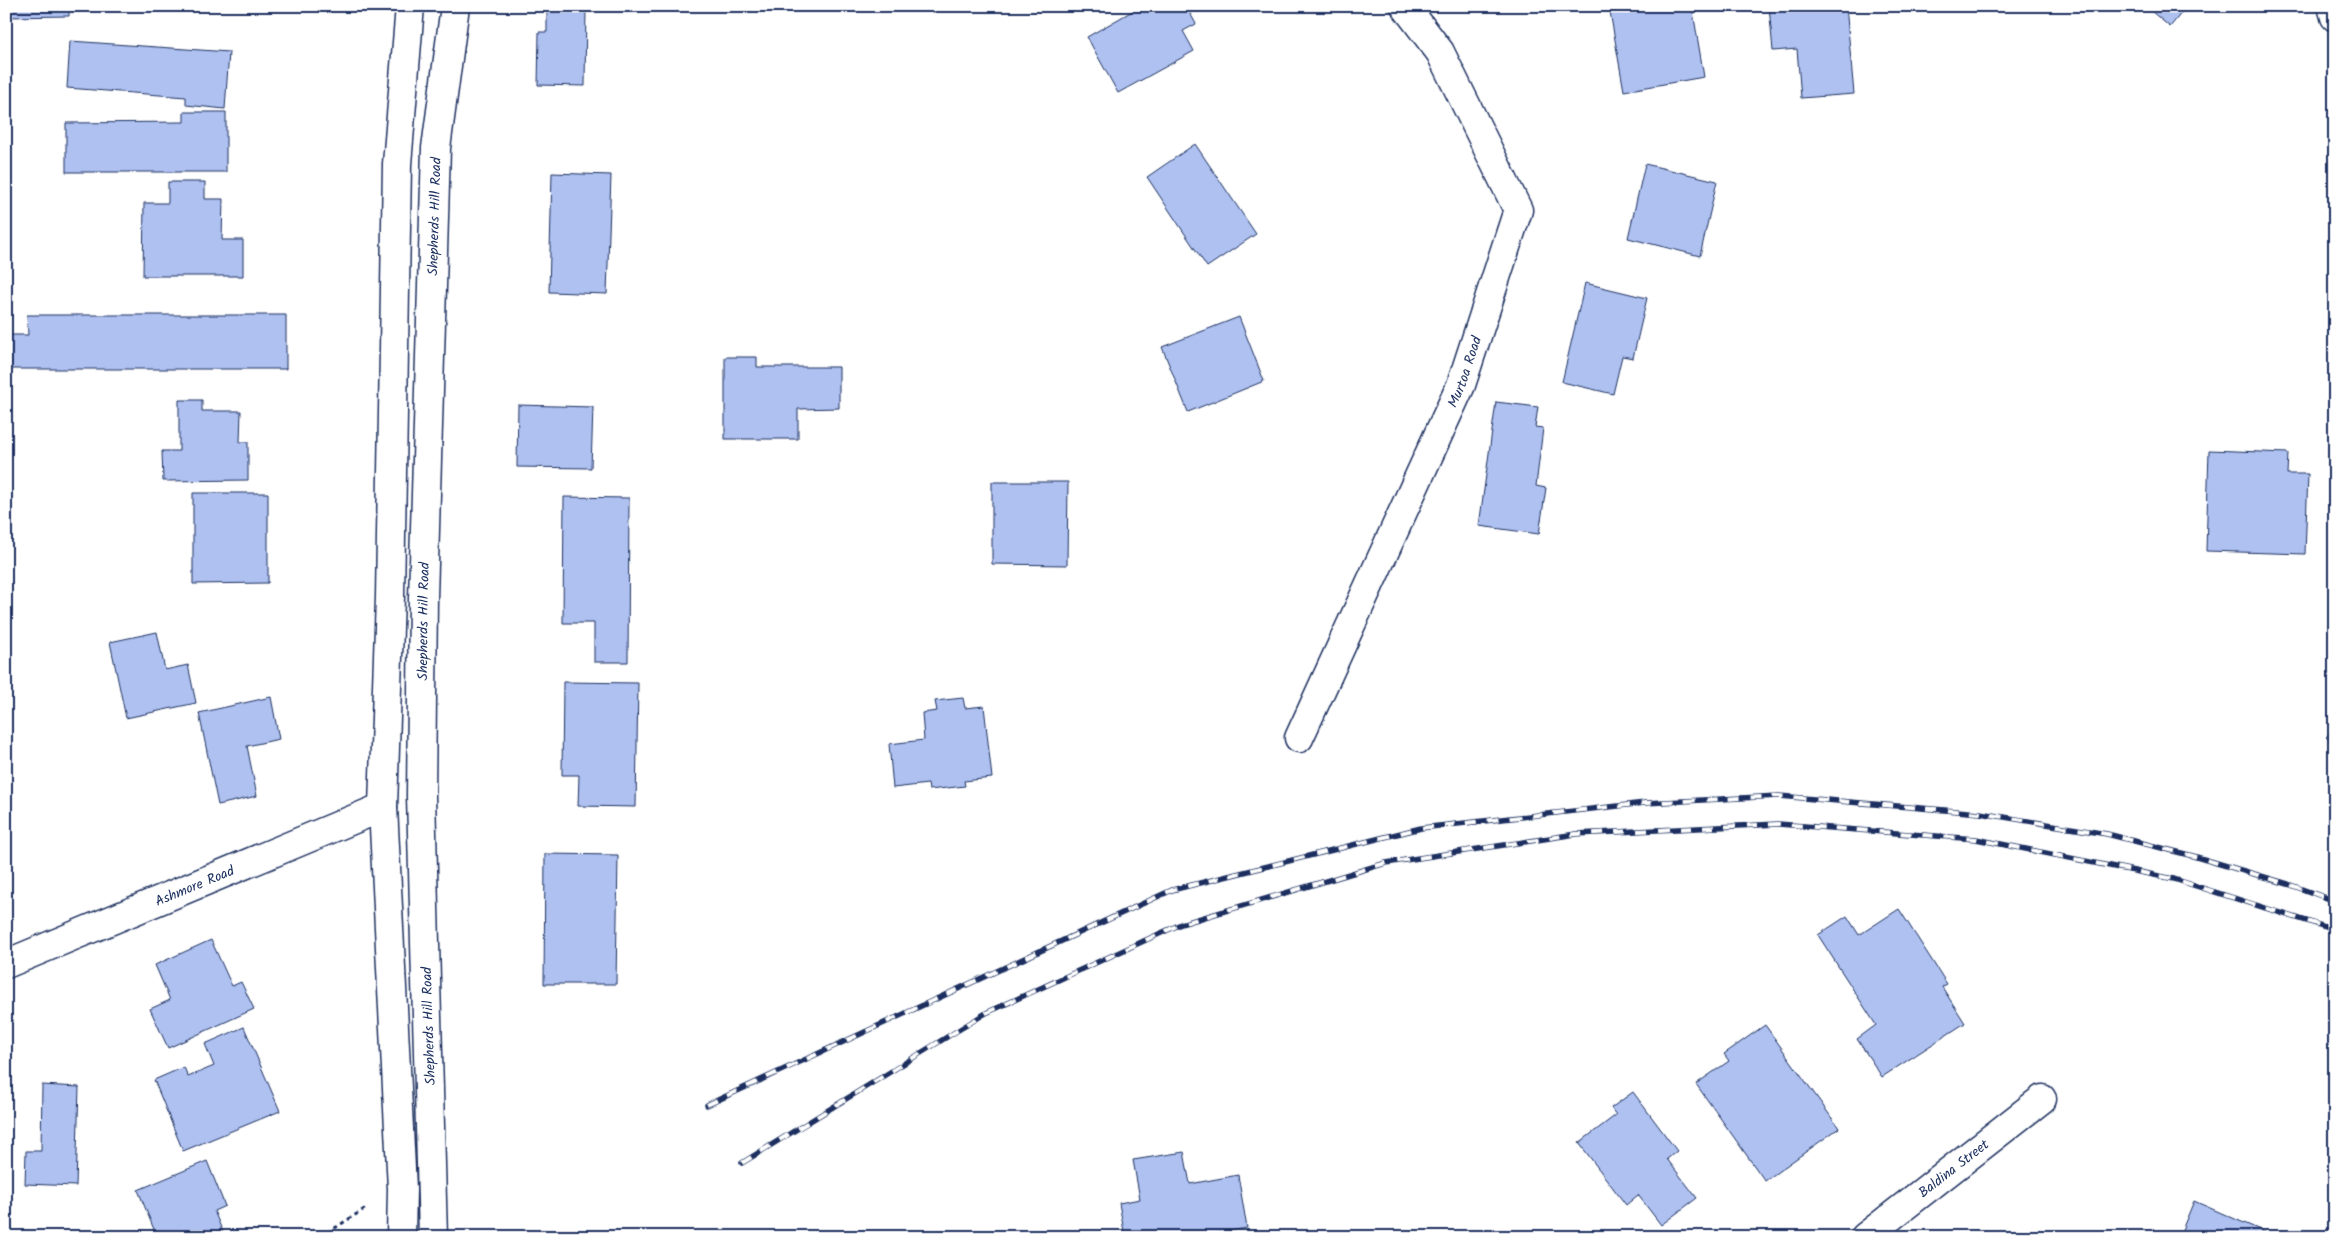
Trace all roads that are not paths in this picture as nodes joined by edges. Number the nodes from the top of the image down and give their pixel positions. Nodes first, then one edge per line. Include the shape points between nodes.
1 (410, 6) edge
2 (455, 6) edge
3 (1405, 6) edge
4 (2332, 6) edge
5 (2335, 17) edge
6 (1299, 738) dead end
7 (383, 807) junction
8 (6, 964) edge
9 (2042, 1099) dead end
10 (401, 1237) edge
11 (433, 1237) edge
12 (1865, 1237) edge

1 - 7 main road via 397,164
2 - 11 main road, Shepherds Hill Road via 436,148 423,598 421,796
3 - 6 main road, Murtoa Road via 1440,52 1518,210 1461,386
4 - 5 main road
7 - 8 main road, Ashmore Road
7 - 10 main road via 402,1189
9 - 12 main road, Baldina Street

